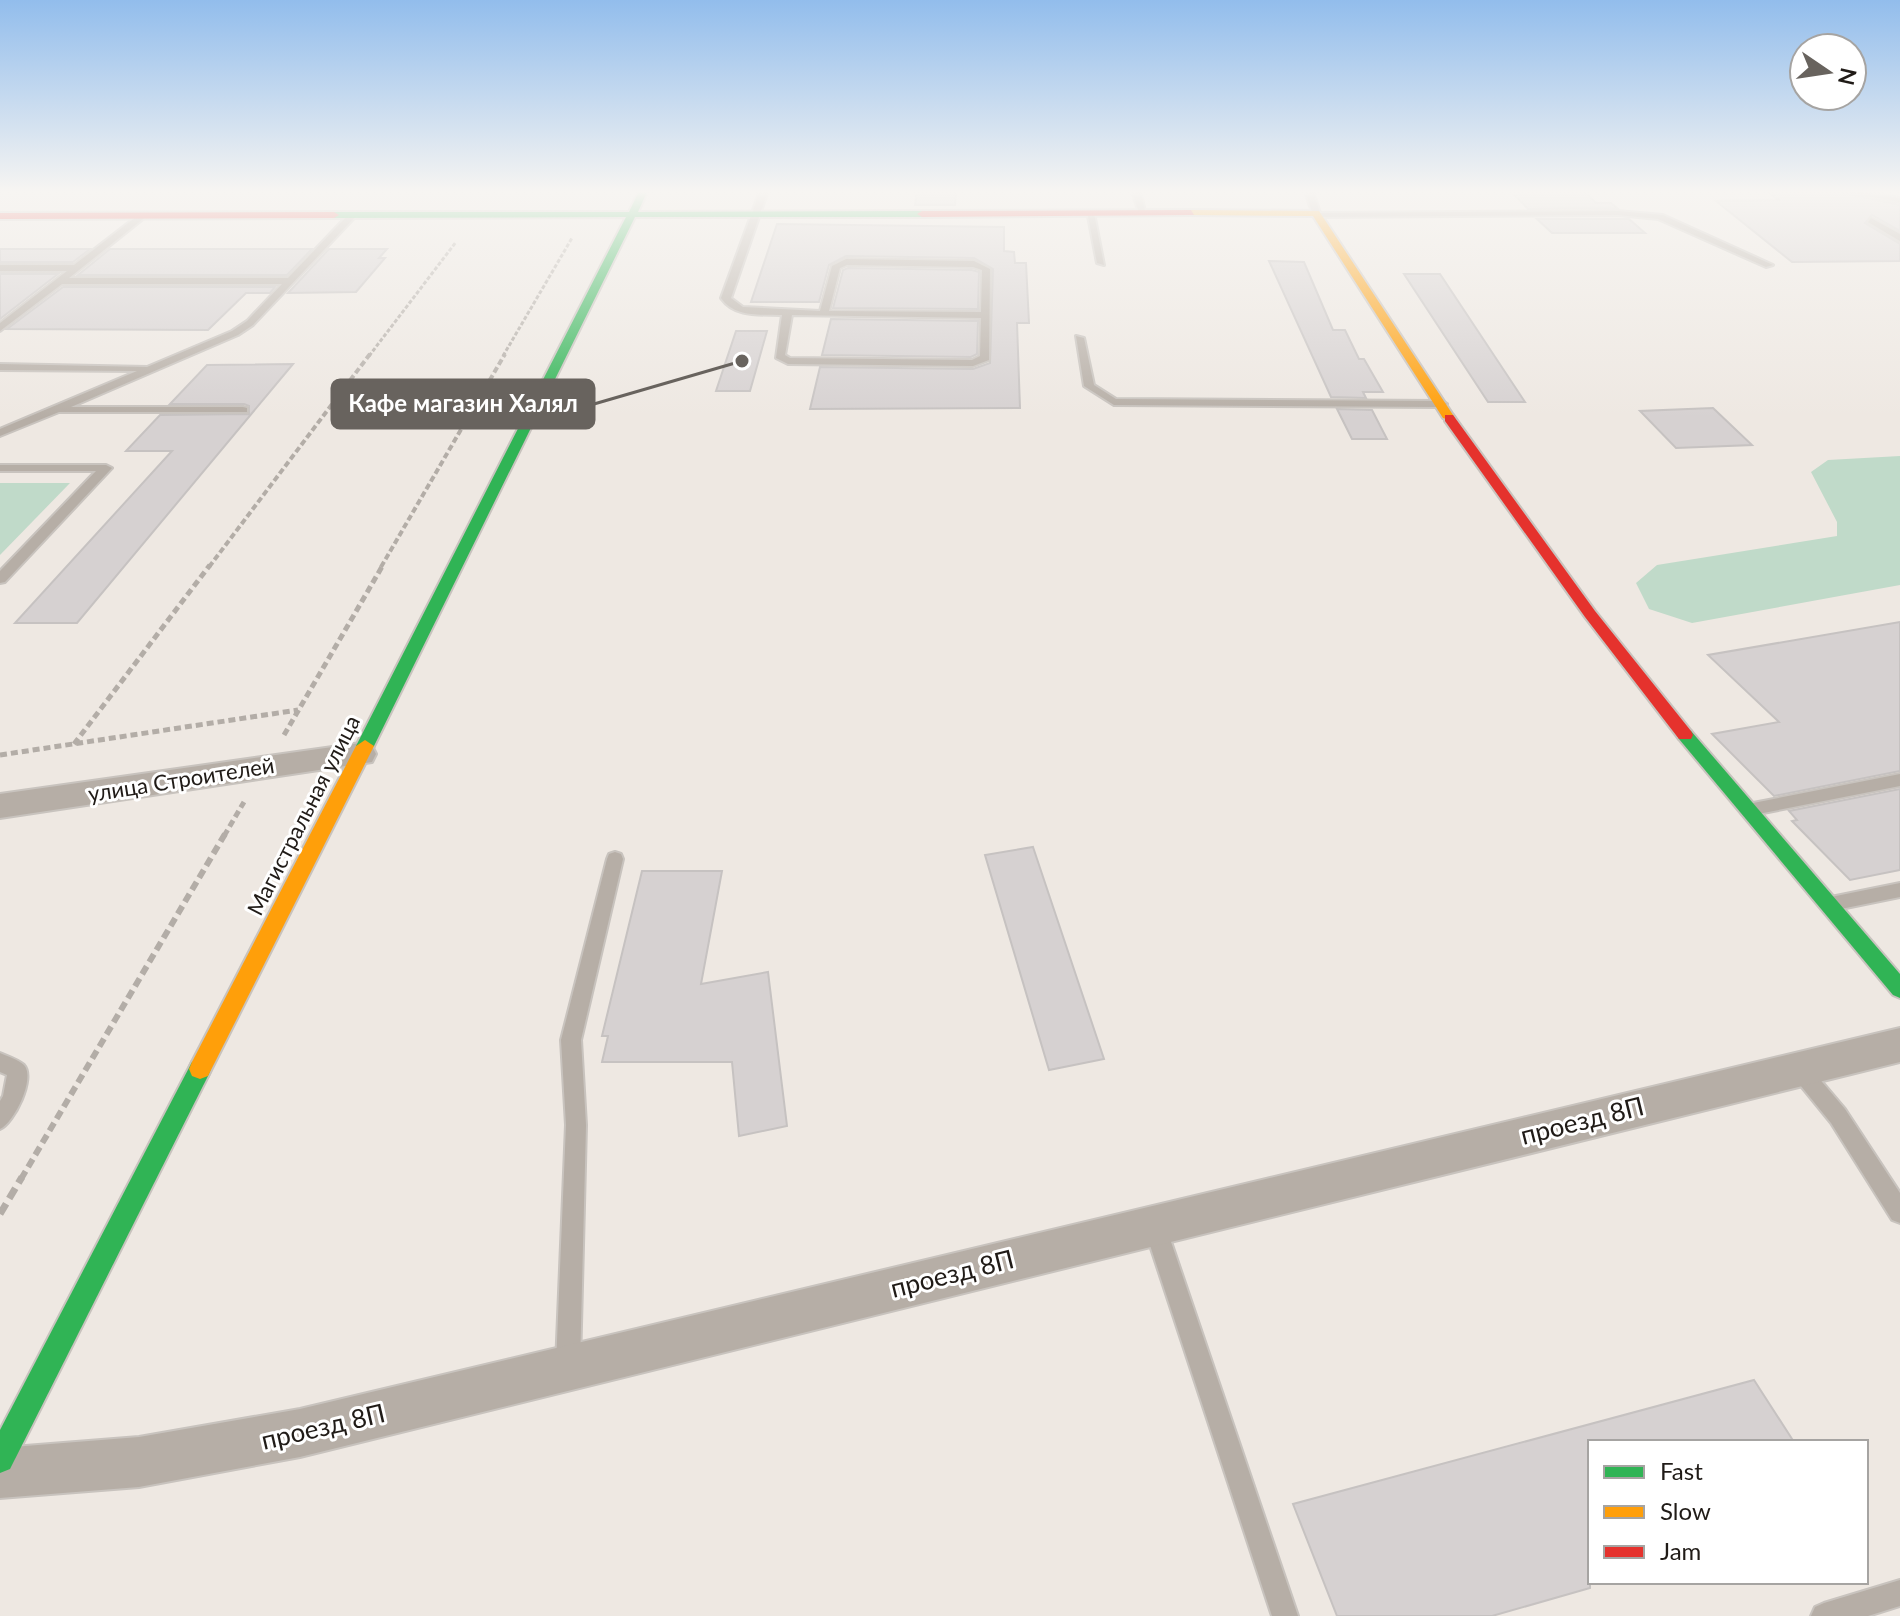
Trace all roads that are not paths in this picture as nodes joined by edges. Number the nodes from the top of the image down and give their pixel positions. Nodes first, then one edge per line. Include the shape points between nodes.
1 (304, 266) edge
2 (606, 266) edge
3 (737, 266) edge
4 (836, 266) edge
5 (980, 266) edge
6 (1351, 266) edge
7 (0, 268) edge
8 (77, 268) joint
9 (60, 281) junction
10 (290, 281) junction
11 (787, 314) junction
12 (824, 314) junction
13 (986, 315) junction
14 (0, 328) edge
15 (1079, 338) dead end
16 (0, 367) edge
17 (153, 368) junction
18 (1442, 404) junction
19 (53, 410) junction
20 (243, 410) dead end
21 (0, 433) edge
22 (0, 468) edge
23 (0, 579) edge
24 (361, 754) junction
25 (1900, 780) edge
26 (0, 806) edge
27 (1742, 811) junction
28 (615, 859) dead end
29 (1900, 890) edge
30 (1825, 906) junction
31 (1900, 989) edge
32 (1900, 1045) edge
33 (0, 1062) edge
34 (1798, 1068) junction
35 (0, 1119) edge
36 (1900, 1212) edge
37 (1154, 1224) junction
38 (568, 1367) junction
39 (0, 1459) edge
40 (0, 1473) edge
41 (1900, 1593) edge
42 (1285, 1616) edge
43 (1824, 1616) edge

1 - 10 lane
2 - 24 street, Магистральная улица
3 - 11 lane via 726,298 731,305
4 - 12 lane
5 - 13 lane via 986,269
6 - 18 street
7 - 8 lane
8 - 9 lane
9 - 10 lane
9 - 14 lane
10 - 17 lane via 235,333
11 - 12 lane
11 - 13 lane via 780,356 788,361 973,363 985,358
12 - 13 lane
15 - 18 lane via 1089,386 1114,402
16 - 17 lane
17 - 19 lane
18 - 27 street via 1576,597
19 - 20 lane
19 - 21 lane
22 - 23 lane via 106,468
24 - 26 street, улица Строителей
24 - 39 street, Магистральная улица
25 - 27 lane
27 - 30 street
28 - 38 lane via 571,1040 576,1125
29 - 30 lane
30 - 31 street
32 - 34 street, проезд 8П
33 - 35 lane via 17,1071 13,1099
34 - 36 lane via 1838,1116
34 - 37 street, проезд 8П
37 - 38 street, проезд 8П
37 - 42 lane
38 - 40 street, проезд 8П via 208,1452
41 - 43 lane

